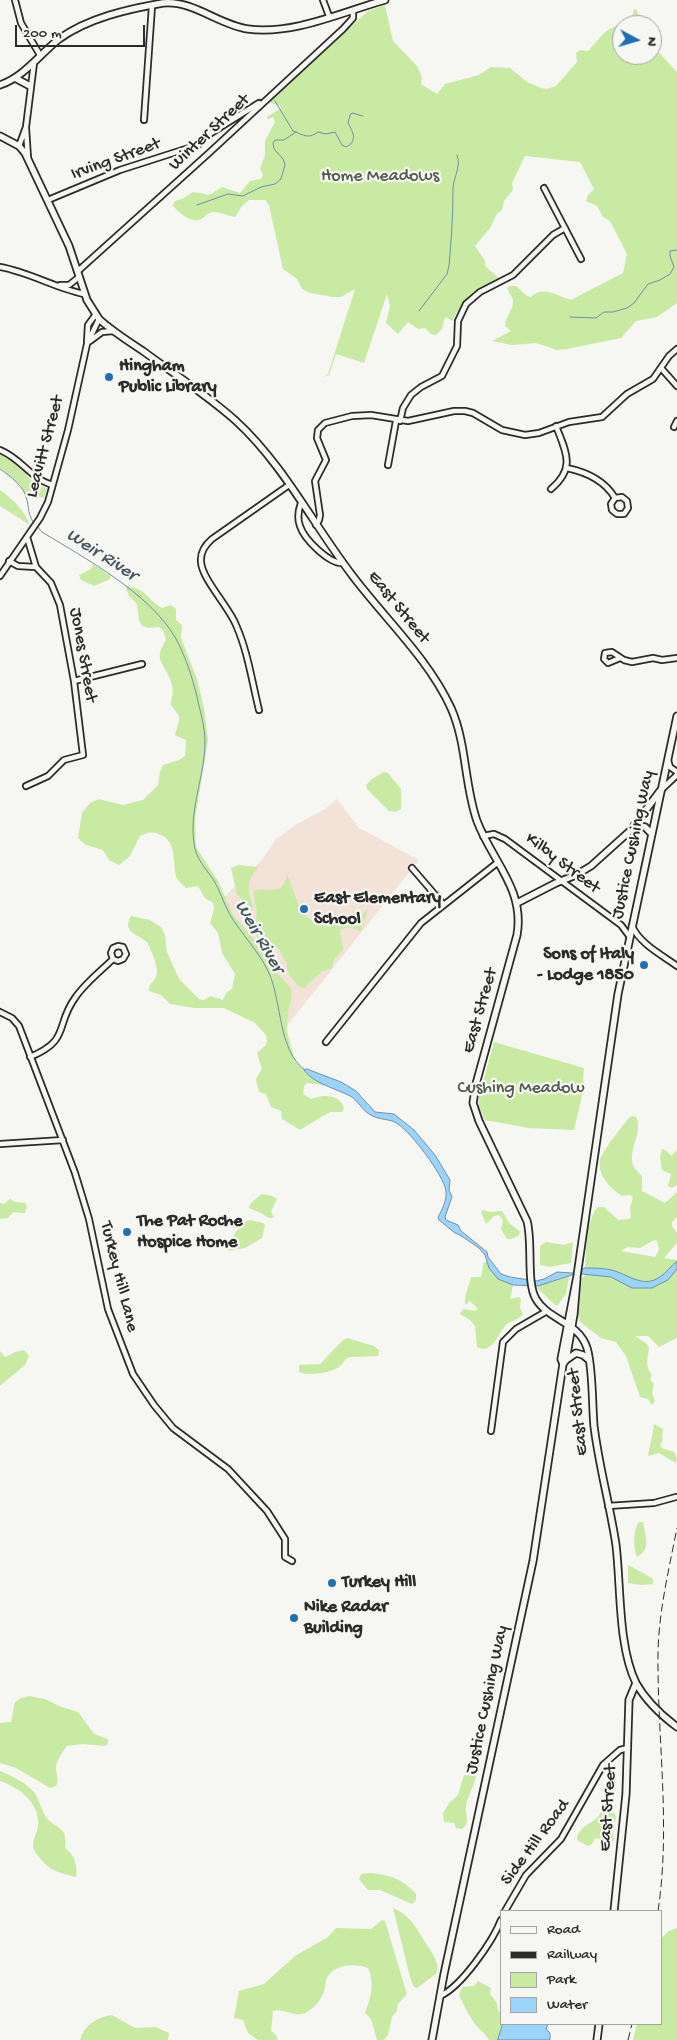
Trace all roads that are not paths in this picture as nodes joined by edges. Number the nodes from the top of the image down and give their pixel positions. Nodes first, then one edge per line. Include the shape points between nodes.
1 (15, 0) edge
2 (323, 0) edge
3 (385, 0) edge
4 (374, 1) edge
5 (152, 6) junction
6 (353, 10) junction
7 (329, 16) junction
8 (40, 56) junction
9 (34, 62) junction
10 (15, 78) junction
11 (0, 85) edge
12 (30, 86) junction
13 (268, 97) junction
14 (144, 120) dead end
15 (26, 127) junction
16 (0, 136) edge
17 (19, 146) junction
18 (28, 159) junction
19 (544, 188) dead end
20 (48, 200) junction
21 (565, 228) junction
22 (581, 258) dead end
23 (0, 267) edge
24 (78, 274) junction
25 (54, 284) junction
26 (84, 294) junction
27 (97, 316) junction
28 (114, 331) junction
29 (87, 344) junction
30 (677, 349) edge
31 (662, 368) junction
32 (677, 386) edge
33 (398, 421) junction
34 (677, 421) edge
35 (556, 426) junction
36 (674, 427) dead end
37 (0, 450) edge
38 (388, 465) dead end
39 (567, 468) junction
40 (52, 485) junction
41 (289, 485) junction
42 (551, 489) dead end
43 (615, 498) junction
44 (302, 504) junction
45 (316, 525) junction
46 (27, 537) junction
47 (9, 561) junction
48 (343, 563) junction
49 (36, 567) junction
50 (0, 576) edge
51 (620, 658) dead end
52 (677, 658) edge
53 (142, 664) dead end
54 (74, 681) junction
55 (260, 710) dead end
56 (677, 716) edge
57 (668, 760) junction
58 (677, 772) edge
59 (677, 776) edge
60 (26, 786) dead end
61 (661, 790) junction
62 (635, 825) junction
63 (652, 834) junction
64 (484, 836) junction
65 (497, 863) junction
66 (412, 868) dead end
67 (561, 881) junction
68 (517, 903) junction
69 (443, 904) junction
70 (633, 924) junction
71 (621, 925) junction
72 (629, 940) junction
73 (642, 941) junction
74 (113, 959) dead end
75 (677, 966) edge
76 (0, 1012) edge
77 (326, 1042) dead end
78 (30, 1056) junction
79 (62, 1140) junction
80 (0, 1144) edge
81 (547, 1311) junction
82 (569, 1325) junction
83 (589, 1360) junction
84 (564, 1362) junction
85 (491, 1431) dead end
86 (676, 1497) dead end
87 (608, 1506) junction
88 (292, 1561) dead end
89 (636, 1683) junction
90 (642, 1693) junction
91 (629, 1700) junction
92 (677, 1727) edge
93 (628, 1748) junction
94 (506, 1910) edge
95 (614, 1910) edge
96 (500, 1922) edge
97 (440, 1996) junction
98 (599, 2025) edge
99 (432, 2040) edge
100 (597, 2040) edge

1 - 8 street via 21,23
2 - 7 street
3 - 4 main road
4 - 6 main road
5 - 7 main road via 174,2 185,4 228,24 255,29 286,28
5 - 8 main road via 76,28
5 - 14 street
6 - 7 main road
6 - 13 street, Winter Street via 353,18 343,29
8 - 9 main road
9 - 10 main road
9 - 12 street
10 - 11 main road
10 - 12 main road
12 - 15 street
13 - 20 street, Irving Street via 198,144 120,170
13 - 24 street, Winter Street
15 - 17 street
15 - 18 street
16 - 17 main road
17 - 18 main road
18 - 20 main road
19 - 21 street
20 - 24 main road
21 - 22 street
21 - 33 street via 553,235 513,275 480,292 466,304 458,321 457,346 442,376 414,392
23 - 25 street
24 - 25 street via 69,284
24 - 26 main road
25 - 26 street
26 - 27 main road, East Street
27 - 28 main road, East Street
27 - 29 street, Leavitt Street via 88,325
28 - 29 street via 97,334
28 - 41 main road, East Street via 235,420 265,451
29 - 40 street, Leavitt Street
30 - 31 street
31 - 32 street
31 - 35 street via 653,379 627,394 605,415
33 - 35 street via 462,411 473,413 517,435 534,434
33 - 38 street
33 - 45 street via 356,415 324,423 319,428 317,438 326,460 316,481 320,515
34 - 36 street
35 - 39 street via 567,456
37 - 40 street via 15,457 40,481
39 - 42 street
39 - 43 street via 599,481
40 - 46 street, Leavitt Street via 40,518
41 - 44 main road, East Street
41 - 55 street via 212,539 204,546 201,556 204,573 238,628
43 - 43 street via 612,510 624,514 628,508 627,501 622,497
44 - 45 main road, East Street
44 - 48 street via 298,516 303,533 334,562
45 - 48 main road, East Street
46 - 47 street, Leavitt Street
46 - 49 street, Jones Street
47 - 49 street via 18,566
47 - 50 street, Leavitt Street
48 - 64 main road, East Street via 427,668 447,700 460,733 471,800
49 - 54 street, Jones Street via 51,583 58,599
51 - 52 street via 632,662
53 - 54 street
54 - 60 street, Jones Street via 83,754 64,760 48,776
56 - 57 main road, Justice Cushing Way
57 - 58 street via 670,767
57 - 61 main road, Justice Cushing Way
59 - 61 street
61 - 62 main road
61 - 63 main road, Justice Cushing Way
62 - 63 main road via 645,827
62 - 67 main road via 588,869
63 - 70 main road, Justice Cushing Way
64 - 65 main road, East Street
64 - 67 street, Kilby Street via 503,837
65 - 68 main road, East Street
65 - 69 street
66 - 69 street
67 - 68 main road
67 - 71 street, Kilby Street
68 - 81 main road, East Street via 517,935 473,1103 527,1221 531,1238 533,1292
69 - 77 street via 421,922
70 - 71 street
70 - 72 main road, Justice Cushing Way
70 - 73 street via 635,934
71 - 72 street, Kilby Street
72 - 73 street
72 - 82 main road, Justice Cushing Way via 607,1062 576,1297
73 - 75 street
74 - 78 street via 74,999 58,1038
76 - 78 street, Turkey Hill Lane via 17,1024
78 - 79 street, Turkey Hill Lane
79 - 80 street
79 - 88 street, Turkey Hill Lane via 87,1212 110,1314 135,1377 173,1428 228,1469 252,1494 280,1530 286,1545 285,1557
81 - 82 main road, East Street
81 - 85 street via 516,1328 503,1342
82 - 83 main road, East Street via 584,1341
82 - 84 main road, Justice Cushing Way via 561,1359
83 - 84 main road via 576,1353
83 - 87 main road, East Street via 596,1442
84 - 97 main road, Justice Cushing Way via 533,1561
86 - 87 street via 654,1504
87 - 89 main road, East Street via 618,1560 625,1649
89 - 90 main road
89 - 91 main road, East Street
90 - 91 main road
90 - 92 main road via 660,1714
91 - 93 main road, East Street
93 - 94 street, Side Hill Road via 620,1750 604,1765 561,1839 526,1875
93 - 95 main road, East Street
96 - 97 street via 492,1940 459,1982
97 - 99 main road, Justice Cushing Way
98 - 100 main road

